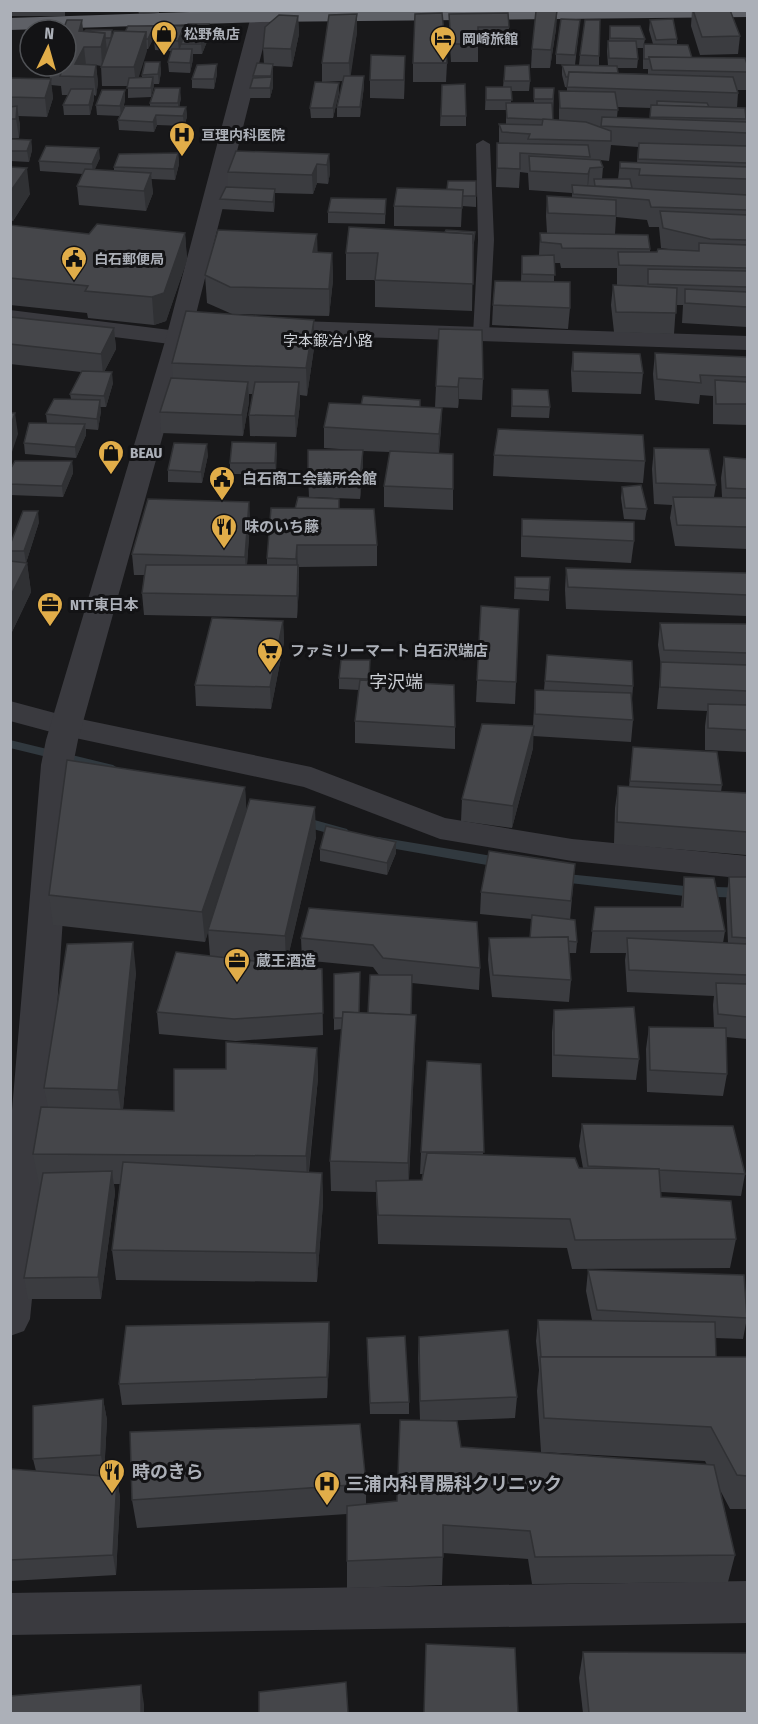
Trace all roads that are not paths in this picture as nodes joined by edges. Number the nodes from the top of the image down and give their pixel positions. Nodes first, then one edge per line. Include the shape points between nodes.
1 (747, 11) edge
2 (261, 16) junction
3 (10, 24) edge
4 (483, 144) dead end
5 (10, 317) edge
6 (250, 327) edge
7 (187, 329) junction
8 (482, 335) junction
9 (747, 344) edge
10 (10, 711) edge
11 (62, 744) junction
12 (747, 868) edge
13 (10, 1319) edge
14 (747, 1602) edge
15 (10, 1614) edge

1 - 2 highway
2 - 3 highway
2 - 7 street
4 - 8 lane via 486,240
5 - 7 street
6 - 8 street
7 - 11 street
8 - 9 street
10 - 11 street
11 - 12 street via 311,778 440,828 572,850
11 - 13 street via 32,1116
14 - 15 street

